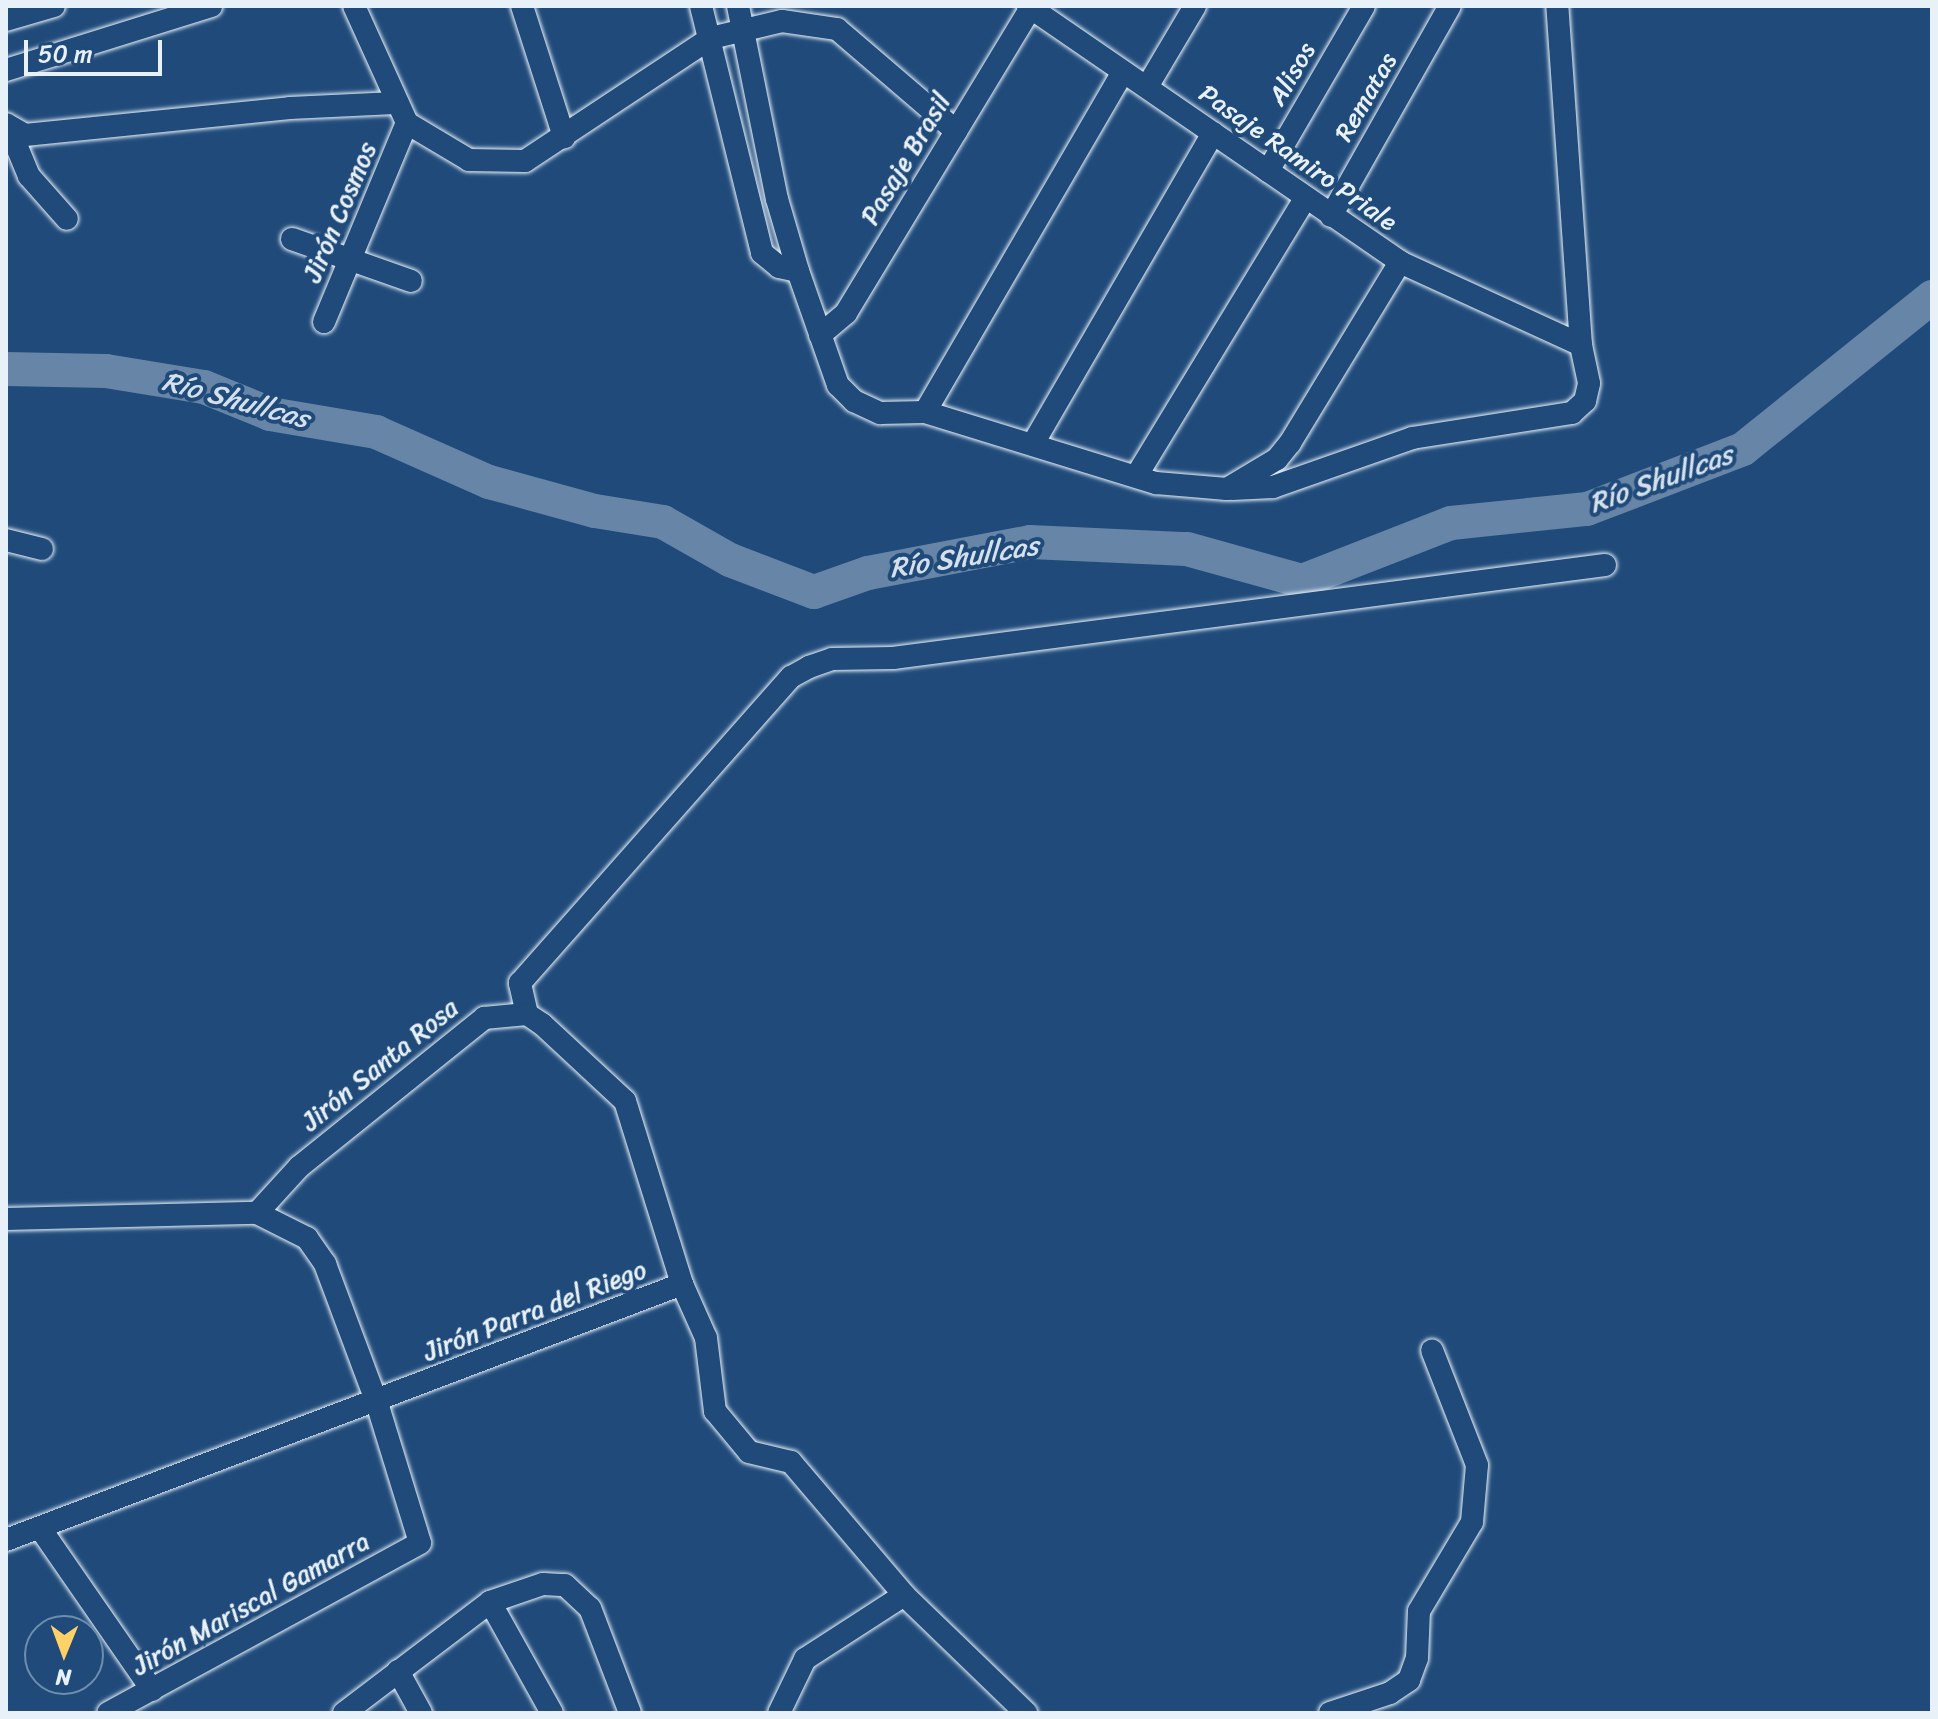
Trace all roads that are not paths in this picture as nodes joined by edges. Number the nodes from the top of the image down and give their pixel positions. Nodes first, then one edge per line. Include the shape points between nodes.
1 (211, 6) edge
2 (354, 6) edge
3 (522, 6) edge
4 (701, 6) edge
5 (738, 6) edge
6 (1195, 6) edge
7 (1364, 6) edge
8 (1450, 6) edge
9 (1557, 6) edge
10 (1030, 7) edge
11 (40, 8) edge
12 (6, 20) edge
13 (742, 30) junction
14 (711, 38) junction
15 (6, 70) edge
16 (1122, 73) junction
17 (1147, 87) junction
18 (395, 103) junction
19 (407, 123) junction
20 (14, 130) edge
21 (956, 131) junction
22 (1213, 133) junction
23 (564, 137) junction
24 (1268, 171) junction
25 (1305, 199) junction
26 (1331, 216) junction
27 (67, 219) dead end
28 (292, 239) dead end
29 (349, 262) junction
30 (1400, 262) junction
31 (798, 271) junction
32 (411, 281) dead end
33 (324, 322) dead end
34 (820, 335) junction
35 (1581, 345) junction
36 (925, 412) junction
37 (1034, 442) junction
38 (1137, 475) junction
39 (1227, 489) junction
40 (6, 540) edge
41 (42, 549) dead end
42 (1605, 565) dead end
43 (520, 983) junction
44 (527, 1014) junction
45 (484, 1018) junction
46 (257, 1213) junction
47 (6, 1219) edge
48 (682, 1284) junction
49 (1432, 1350) dead end
50 (377, 1403) junction
51 (40, 1528) junction
52 (6, 1540) edge
53 (904, 1595) junction
54 (490, 1602) junction
55 (398, 1671) junction
56 (152, 1690) junction
57 (1395, 1703) edge
58 (108, 1713) edge
59 (344, 1713) edge
60 (421, 1713) edge
61 (552, 1713) edge
62 (630, 1713) edge
63 (779, 1713) edge
64 (1026, 1713) edge
65 (1330, 1713) edge

1 - 15 street
2 - 18 street
3 - 23 street
4 - 14 street
5 - 13 street
6 - 17 street
7 - 24 street, Alisos
8 - 26 street, Rematas
9 - 35 street
10 - 16 street, Pasaje Ramiro Priale
10 - 21 street, Pasaje Brasil
11 - 12 street
13 - 14 street
13 - 21 street via 782,21 837,29
13 - 31 street via 777,199
14 - 23 street
14 - 31 street via 762,253 779,267
16 - 17 street, Pasaje Ramiro Priale
16 - 36 street
17 - 22 street, Pasaje Ramiro Priale
18 - 19 street
18 - 20 street
19 - 23 street via 469,160 508,164 525,161
19 - 29 street, Jirón Cosmos
20 - 27 street via 29,176
21 - 34 street, Pasaje Brasil via 846,313
22 - 24 street, Pasaje Ramiro Priale
22 - 37 street
24 - 25 street, Pasaje Ramiro Priale
25 - 26 street, Pasaje Ramiro Priale
25 - 38 street
26 - 30 street, Pasaje Ramiro Priale
28 - 29 street
29 - 32 street
29 - 33 street, Jirón Cosmos
30 - 35 street
30 - 39 street, Pasaje Ramiro Priale via 1290,443 1277,459
31 - 34 street
34 - 36 street via 838,385 854,401 880,413
35 - 39 street via 1589,383 1585,401 1572,413 1448,429 1273,487
36 - 37 street
37 - 38 street
38 - 39 street via 1156,483
40 - 41 street
42 - 43 street via 893,658 832,659 809,667 791,677
43 - 44 street
43 - 45 street
44 - 45 street, Jirón Santa Rosa
44 - 48 street via 625,1101
45 - 46 street, Jirón Santa Rosa via 299,1167
46 - 47 street
46 - 50 street via 307,1238 325,1264
48 - 50 street, Jirón Parra del Riego
48 - 53 street, Jirón Parra del Riego via 706,1338 715,1411 749,1452 791,1462
49 - 57 street via 1471,1444 1476,1507 1465,1538 1419,1611 1414,1671
50 - 51 street, Jirón Parra del Riego
50 - 56 street, Jirón Mariscal Gamarra via 420,1543
51 - 52 street, Jirón Parra del Riego
51 - 56 street
53 - 63 street via 805,1659
53 - 64 street, Jirón Parra del Riego
54 - 55 street
54 - 61 street
54 - 62 street via 521,1587 565,1585 590,1608
55 - 59 street
55 - 60 street
56 - 58 street, Jirón Mariscal Gamarra
57 - 65 street

